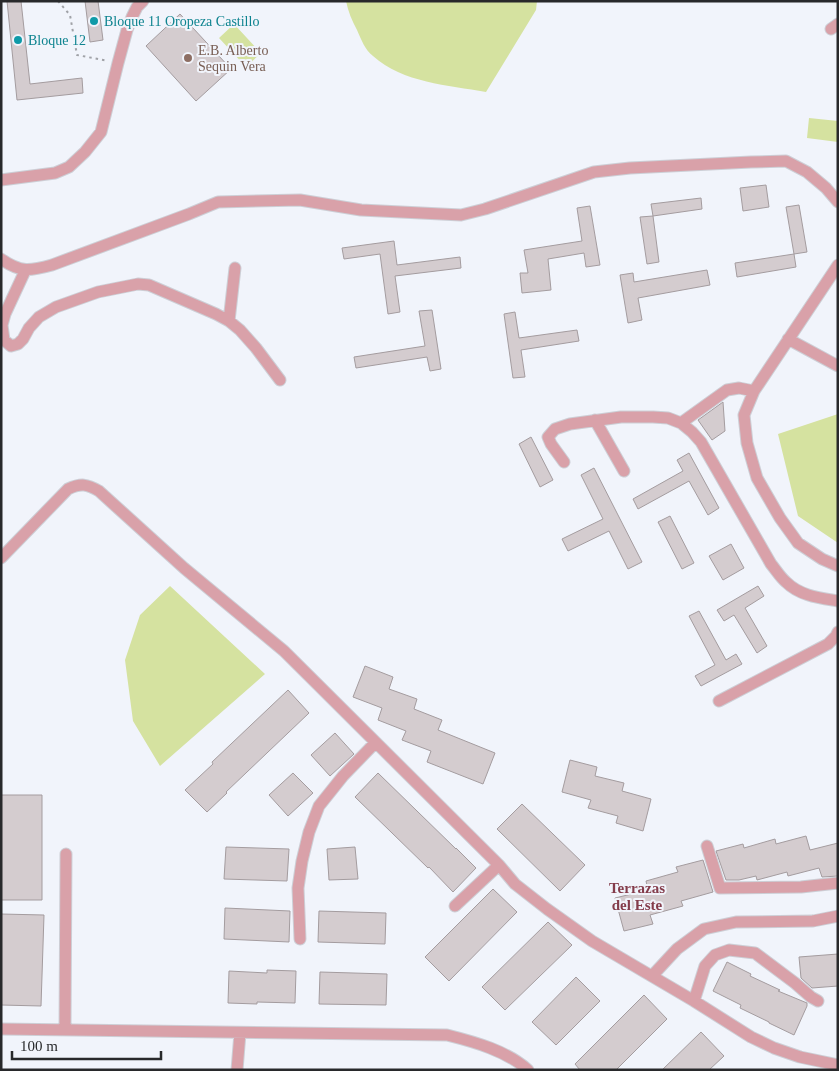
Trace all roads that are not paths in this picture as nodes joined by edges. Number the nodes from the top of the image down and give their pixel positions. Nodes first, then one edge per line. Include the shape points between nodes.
1 (143, 1) edge
2 (1, 180) edge
3 (838, 202) edge
4 (1, 259) edge
5 (838, 265) edge
6 (235, 268) dead end
7 (25, 271) junction
8 (229, 321) junction
9 (788, 339) junction
10 (838, 366) edge
11 (280, 380) dead end
12 (754, 391) junction
13 (595, 420) junction
14 (681, 423) junction
15 (564, 462) dead end
16 (624, 471) dead end
17 (1, 558) edge
18 (838, 566) edge
19 (838, 601) edge
20 (838, 632) edge
21 (719, 700) dead end
22 (375, 742) junction
23 (707, 846) dead end
24 (66, 854) dead end
25 (499, 865) junction
26 (838, 883) edge
27 (455, 906) dead end
28 (838, 916) edge
29 (300, 939) dead end
30 (652, 976) junction
31 (694, 1001) junction
32 (818, 1001) dead end
33 (1, 1029) edge
34 (66, 1030) junction
35 (240, 1033) junction
36 (838, 1065) edge
37 (237, 1070) edge
38 (528, 1070) edge

1 - 2 street via 132,17 101,132 69,167 55,173
3 - 7 street via 807,172 786,161 768,161 594,172 461,215 361,210 300,200 218,202 52,265
4 - 7 street
5 - 9 street
6 - 8 street
7 - 8 street via 2,325 4,340 11,346 23,339 38,317 56,307 98,292 138,284
8 - 11 street via 256,348
9 - 10 street
9 - 12 street
12 - 14 street via 727,390
12 - 18 street via 744,415 747,443 757,478 798,543
13 - 14 street via 653,417
13 - 15 street via 555,429 548,437
13 - 16 street
14 - 19 street via 701,442 771,564 785,581 794,590
17 - 22 street via 68,489 84,485 92,487 284,651
20 - 21 street via 828,644
22 - 25 street
22 - 29 street via 319,806 309,832 298,888
23 - 26 street via 720,888
24 - 34 street
25 - 27 street
25 - 30 street via 515,884 547,909 592,941
28 - 30 street via 813,921 736,922 704,929 677,949
30 - 31 street
31 - 32 street via 705,966 715,955 730,950 755,953
31 - 36 street via 750,1038 800,1057
33 - 34 street
34 - 35 street
35 - 37 street
35 - 38 street via 447,1035 497,1051

